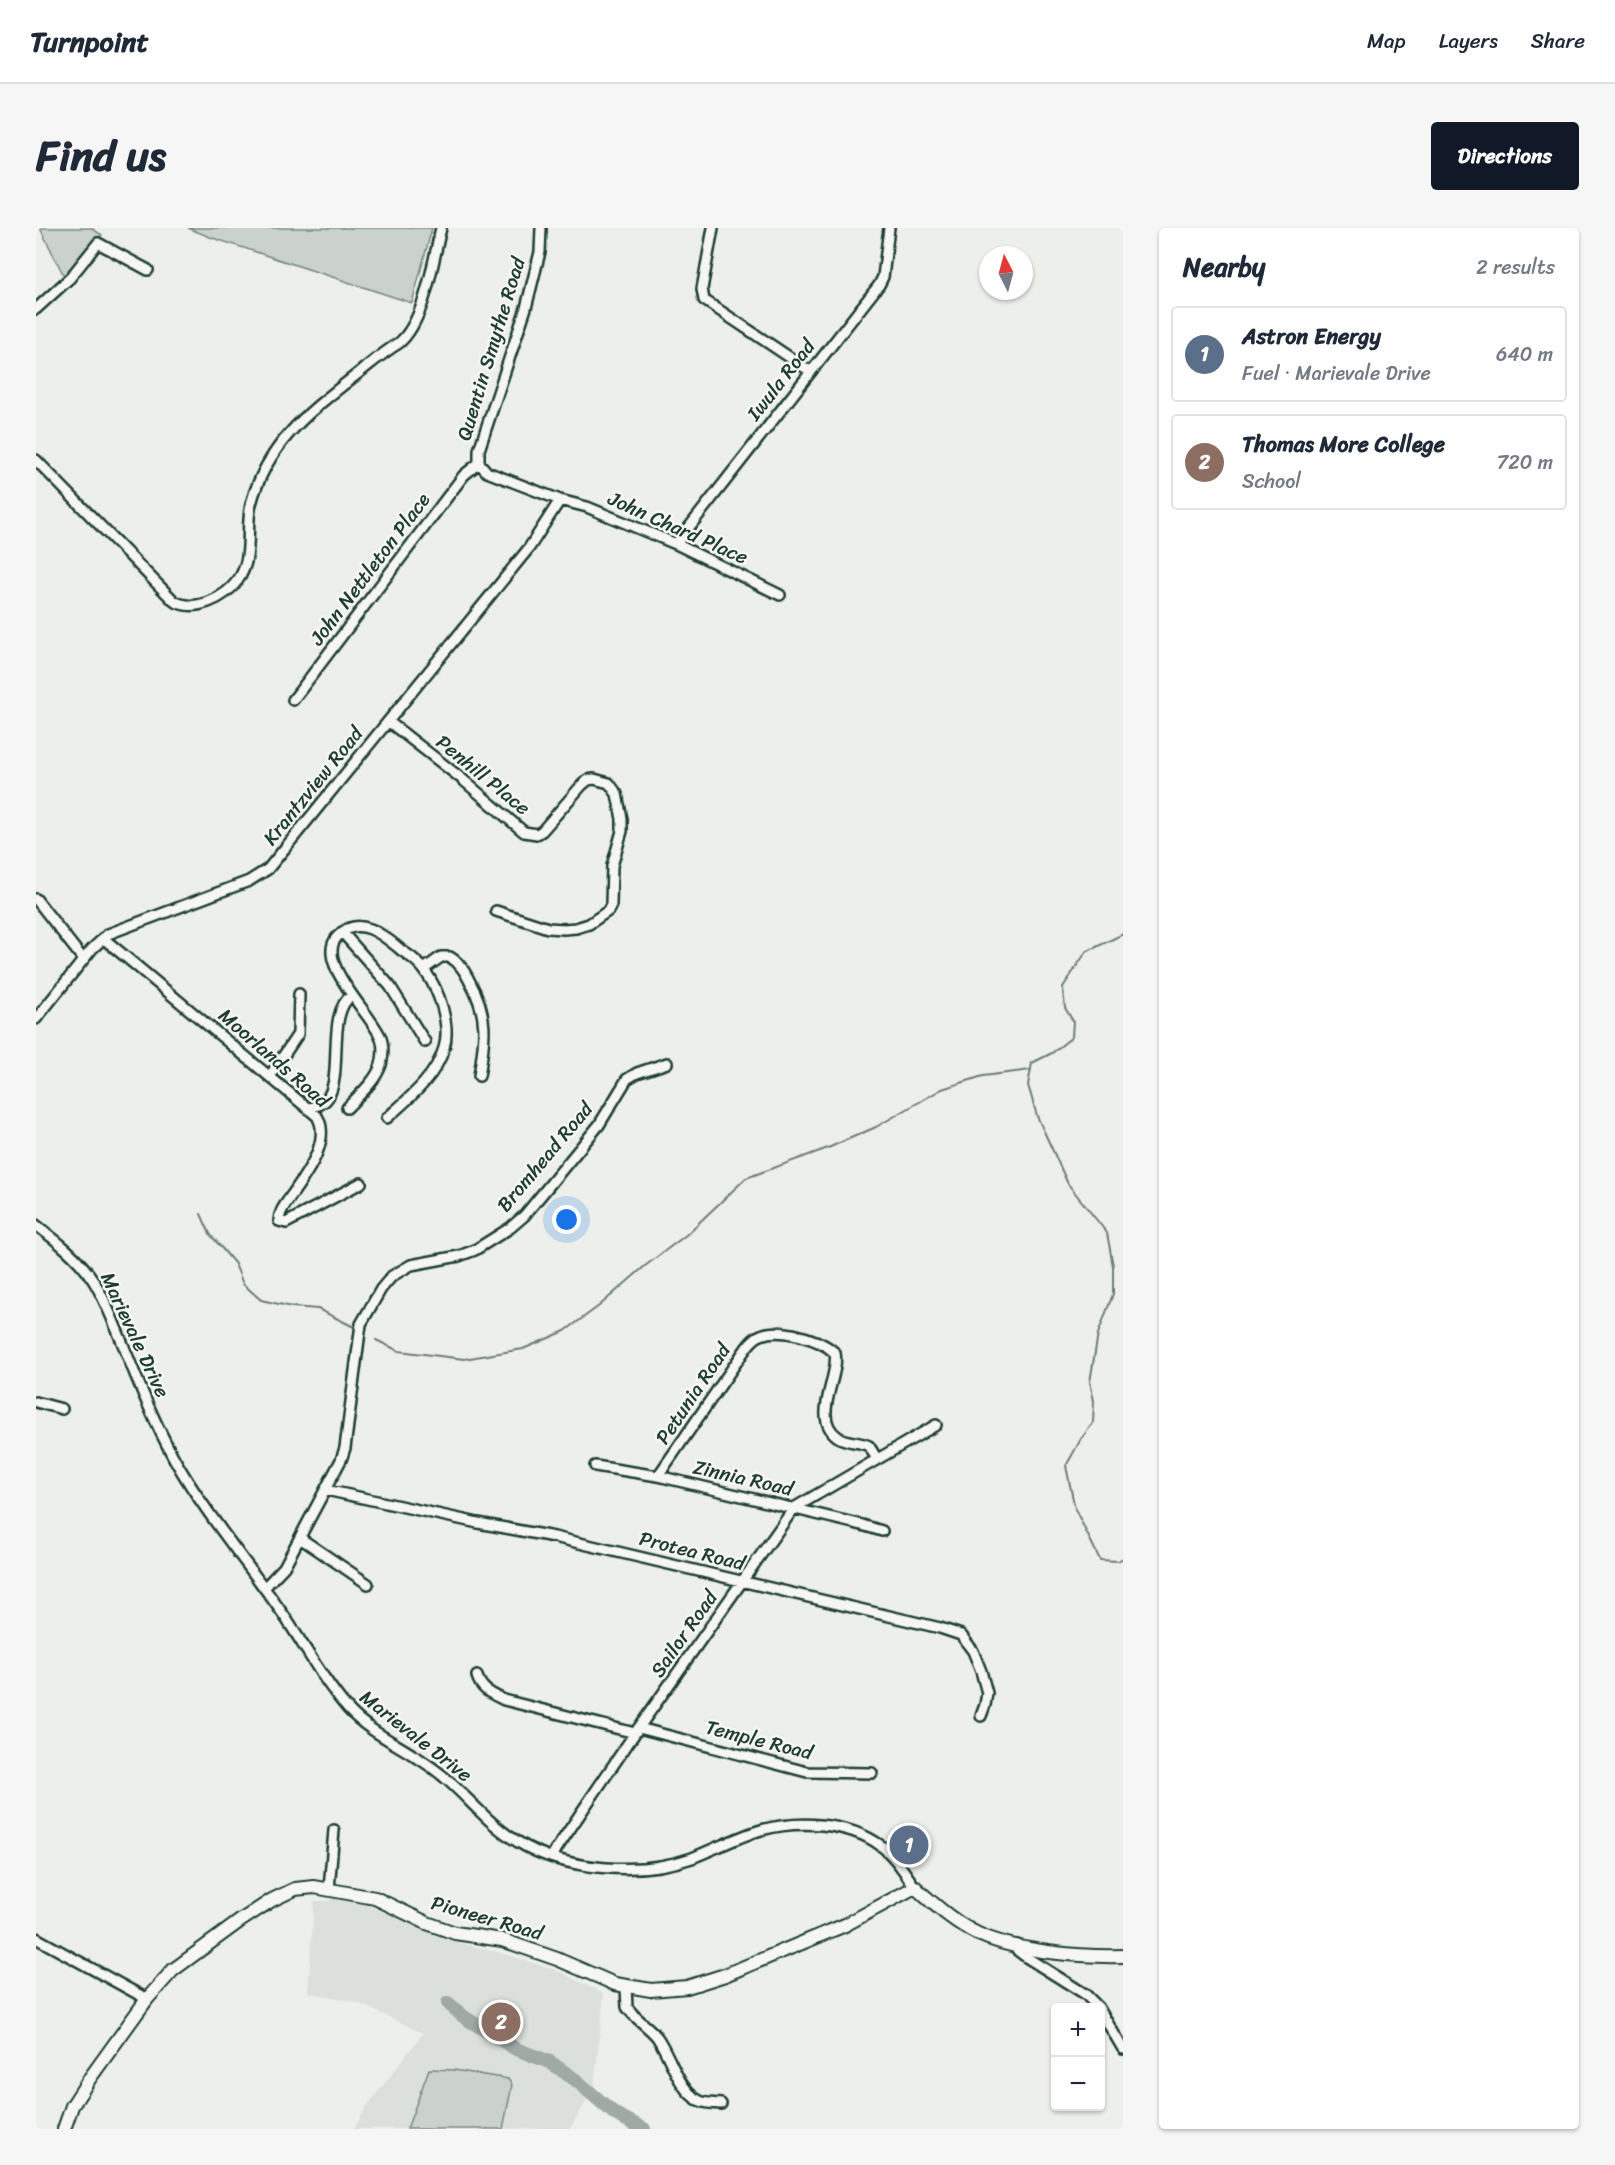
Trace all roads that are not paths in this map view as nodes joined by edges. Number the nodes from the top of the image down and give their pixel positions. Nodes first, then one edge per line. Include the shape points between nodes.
1 (441, 228) edge
2 (541, 228) edge
3 (713, 228) edge
4 (889, 228) edge
5 (148, 270) dead end
6 (36, 309) edge
7 (810, 371) junction
8 (36, 460) edge
9 (479, 463) junction
10 (560, 500) junction
11 (676, 544) junction
12 (780, 595) dead end
13 (293, 699) dead end
14 (389, 722) junction
15 (36, 899) edge
16 (496, 911) dead end
17 (342, 932) junction
18 (103, 938) junction
19 (83, 960) junction
20 (424, 969) junction
21 (299, 994) dead end
22 (352, 995) junction
23 (36, 1019) edge
24 (424, 1042) dead end
25 (666, 1063) dead end
26 (270, 1076) junction
27 (479, 1076) dead end
28 (310, 1108) junction
29 (347, 1108) dead end
30 (387, 1118) dead end
31 (361, 1183) dead end
32 (36, 1225) edge
33 (36, 1402) edge
34 (62, 1409) dead end
35 (936, 1425) dead end
36 (877, 1459) junction
37 (595, 1466) dead end
38 (658, 1476) junction
39 (326, 1490) junction
40 (794, 1509) junction
41 (882, 1531) dead end
42 (300, 1538) junction
43 (277, 1576) junction
44 (742, 1582) junction
45 (368, 1584) dead end
46 (264, 1588) junction
47 (273, 1601) junction
48 (477, 1676) dead end
49 (981, 1716) dead end
50 (637, 1730) junction
51 (872, 1773) dead end
52 (334, 1830) dead end
53 (560, 1841) junction
54 (551, 1857) junction
55 (567, 1861) junction
56 (329, 1889) junction
57 (909, 1890) junction
58 (36, 1938) edge
59 (1017, 1945) junction
60 (1123, 1956) edge
61 (626, 1987) junction
62 (147, 1999) junction
63 (1094, 2003) edge
64 (1105, 2018) edge
65 (1123, 2049) edge
66 (721, 2104) dead end
67 (64, 2129) edge

1 - 8 street via 420,310 409,332 302,418 276,449 251,504 242,573 219,597 191,606 174,601
2 - 9 street, Quentin Smythe Road via 540,252 530,293 479,450
3 - 7 street via 702,290 704,300
4 - 7 street, Iwula Road via 881,282
5 - 6 street via 98,243 70,278
7 - 11 street, Iwula Road
9 - 10 street, Quentin Smythe Road via 487,472
9 - 13 street, John Nettleton Place via 464,475
10 - 11 street, John Chard Place via 587,507
10 - 14 street, Krantzview Road via 529,548
11 - 12 street, John Chard Place
14 - 16 street, Penhill Place via 524,832 542,831 588,780 602,780 615,788 622,825 612,866 608,911 589,924 564,929 548,928
14 - 18 street, Krantzview Road via 268,869 249,881
15 - 19 street
17 - 20 street via 356,926 372,929
17 - 22 street via 335,938 332,960
17 - 24 street via 390,986
18 - 19 street, Krantzview Road
18 - 26 street, Moorlands Road
19 - 23 street, Krantzview Road
20 - 27 street via 441,957 450,957 464,970 478,996 485,1029
20 - 30 street via 444,1012 444,1048 434,1069
21 - 26 street via 298,1034
22 - 28 street via 343,1002 339,1014 329,1096 322,1104
22 - 29 street via 381,1037 383,1055 372,1082
25 - 39 street, Bromhead Road via 627,1079 599,1125 510,1228 459,1256 411,1265 381,1289 361,1324 345,1448
26 - 28 street, Moorlands Road
28 - 31 street, Moorlands Road via 321,1123 321,1139 279,1221 286,1223
32 - 46 street, Marievale Drive via 70,1252 93,1280 176,1462
33 - 34 street
35 - 36 street, Sailor Road
36 - 38 street, Petunia Road via 869,1446 838,1437 828,1422 826,1397 837,1362 835,1353 819,1341 769,1332 747,1347
36 - 40 street, Sailor Road
37 - 38 street, Zinnia Road
38 - 40 street, Zinnia Road
39 - 42 street, Bromhead Road
39 - 44 street, Protea Road via 554,1537
40 - 41 street, Zinnia Road
40 - 44 street, Sailor Road
42 - 43 street, Bromhead Road
42 - 45 street
43 - 46 street, Bromhead Road
43 - 47 street
44 - 49 street, Protea Road via 961,1635 973,1651 986,1685 986,1705
44 - 50 street, Sailor Road
46 - 47 street, Marievale Drive
47 - 54 street, Marievale Drive via 350,1711 434,1769 515,1841
48 - 50 street, Temple Road via 490,1694 504,1700
50 - 51 street, Temple Road via 807,1772
50 - 53 street, Sailor Road
52 - 56 street
53 - 54 street, Sailor Road
53 - 55 street
54 - 55 street, Marievale Drive
55 - 57 street, Marievale Drive via 621,1869 649,1868 690,1858 765,1829 817,1825 852,1831 883,1846
56 - 61 main road, Pioneer Road via 375,1898 426,1923 455,1933 502,1940
56 - 62 main road, Pioneer Road via 295,1889 272,1900 173,1970
57 - 59 main road via 978,1934
57 - 61 main road, Pioneer Road via 816,1938 706,1982 670,1990
58 - 62 street
59 - 60 main road via 1059,1954
59 - 63 street via 1018,1951
61 - 66 street via 627,2007 658,2039 688,2092 697,2100
62 - 67 main road, Pioneer Road via 72,2106
64 - 65 street

